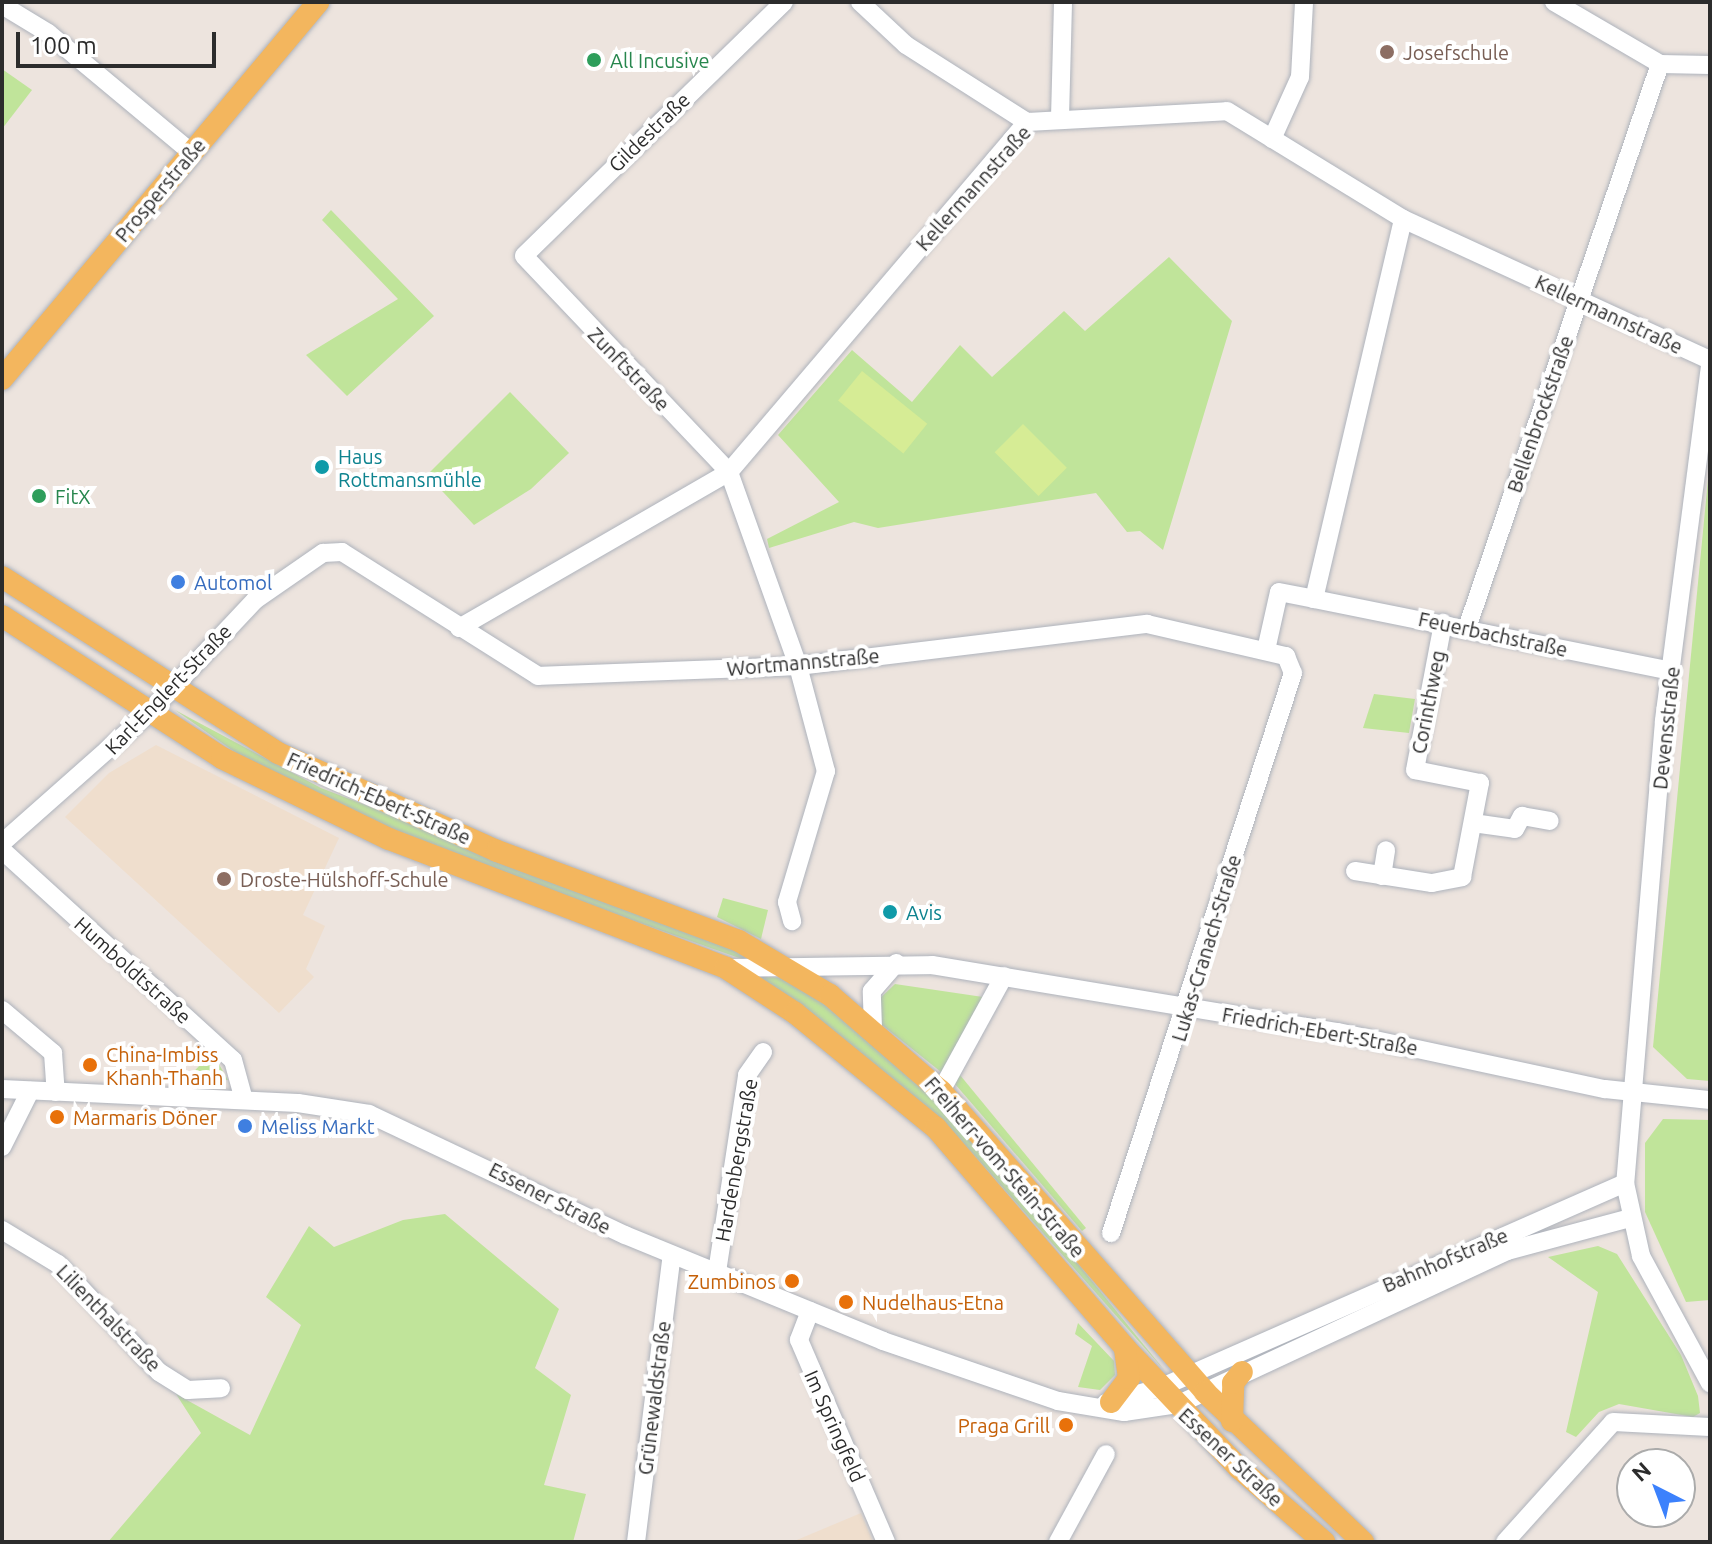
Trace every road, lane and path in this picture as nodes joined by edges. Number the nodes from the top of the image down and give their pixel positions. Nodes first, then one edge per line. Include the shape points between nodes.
1 (318, 2) edge
2 (784, 2) edge
3 (860, 2) edge
4 (1063, 2) edge
5 (1304, 2) edge
6 (1554, 2) edge
7 (2, 5) edge
8 (1660, 64) junction
9 (1710, 65) edge
10 (1060, 118) junction
11 (1027, 122) junction
12 (1272, 139) junction
13 (191, 152) junction
14 (1403, 219) junction
15 (529, 266) joint
16 (1579, 301) junction
17 (1710, 363) edge
18 (2, 379) edge
19 (729, 472) junction
20 (342, 552) joint
21 (2, 577) edge
22 (1314, 599) junction
23 (2, 616) edge
24 (1443, 623) junction
25 (459, 628) junction
26 (1467, 628) junction
27 (1266, 650) junction
28 (1293, 662) joint
29 (798, 666) junction
30 (1671, 671) junction
31 (168, 688) junction
32 (148, 714) junction
33 (1550, 821) dead end
34 (1473, 823) junction
35 (2, 843) edge
36 (2, 850) edge
37 (1386, 850) dead end
38 (1355, 871) dead end
39 (1382, 876) junction
40 (792, 921) dead end
41 (896, 963) junction
42 (783, 965) junction
43 (726, 968) junction
44 (1004, 976) junction
45 (1185, 1009) junction
46 (2, 1010) edge
47 (795, 1013) joint
48 (873, 1028) junction
49 (763, 1052) dead end
50 (2, 1089) edge
51 (30, 1091) junction
52 (941, 1091) junction
53 (56, 1092) junction
54 (1635, 1092) junction
55 (244, 1100) junction
56 (1710, 1100) edge
57 (2, 1147) edge
58 (1625, 1183) junction
59 (1630, 1218) junction
60 (2, 1230) edge
61 (1111, 1233) dead end
62 (672, 1255) junction
63 (717, 1272) junction
64 (810, 1311) junction
65 (1710, 1333) edge
66 (1691, 1340) junction
67 (1125, 1348) junction
68 (1242, 1372) junction
69 (1710, 1383) edge
70 (1201, 1386) junction
71 (1162, 1387) junction
72 (221, 1388) dead end
73 (1111, 1402) junction
74 (1179, 1404) junction
75 (1078, 1406) junction
76 (1232, 1421) junction
77 (1710, 1427) edge
78 (1106, 1454) dead end
79 (1506, 1538) edge
80 (636, 1542) edge
81 (886, 1542) edge
82 (1058, 1542) edge
83 (1324, 1542) edge
84 (1363, 1542) edge

1 - 13 main road, Prosperstraße
2 - 15 street, Gildestraße via 536,239 525,254
3 - 11 street via 906,45
4 - 10 street
5 - 12 street via 1300,77 1291,111
6 - 8 street
7 - 13 street via 48,33
8 - 9 street
8 - 16 street, Bellenbrockstraße
10 - 11 street, Kellermannstraße
10 - 12 street, Kellermannstraße via 1218,108
11 - 19 street, Kellermannstraße
12 - 14 street, Kellermannstraße
13 - 18 main road, Prosperstraße
14 - 16 street, Kellermannstraße
14 - 22 street
15 - 19 street, Zunftstraße
16 - 17 street, Kellermannstraße
16 - 26 street, Bellenbrockstraße
17 - 30 street, Devensstraße
19 - 25 street, Kellermannstraße
19 - 29 street
20 - 25 street, Wortmannstraße
20 - 31 street, Karl-Englert-Straße via 305,562 255,600
21 - 31 main road, Friedrich-Ebert-Straße
22 - 24 street, Feuerbachstraße
22 - 27 street via 1279,592
23 - 32 main road, Friedrich-Ebert-Straße
24 - 26 street, Feuerbachstraße
24 - 34 street, Corinthweg via 1415,770 1480,783
25 - 29 street, Wortmannstraße via 538,676
26 - 30 street, Feuerbachstraße
27 - 28 street, Wortmannstraße
27 - 29 street, Wortmannstraße via 1147,624
28 - 45 street, Lukas-Cranach-Straße
29 - 40 street via 826,771 787,902
30 - 54 street, Devensstraße
31 - 32 street, Karl-Englert-Straße
31 - 42 main road, Friedrich-Ebert-Straße via 360,793 677,914
32 - 35 street, Karl-Englert-Straße
32 - 43 main road, Friedrich-Ebert-Straße via 389,839
33 - 34 street via 1522,816 1515,829
34 - 39 street, Corinthweg via 1462,877 1432,883
36 - 55 street, Humboldtstraße via 233,1060
37 - 39 street
38 - 39 street, Corinthweg
41 - 42 street, Friedrich-Ebert-Straße
41 - 44 street, Friedrich-Ebert-Straße
41 - 48 street via 872,991
42 - 43 street, Friedrich-Ebert-Straße
42 - 48 main road, Freiherr-vom-Stein-Straße
43 - 47 main road, Friedrich-Ebert-Straße
44 - 45 street, Friedrich-Ebert-Straße
44 - 52 street
45 - 54 street, Friedrich-Ebert-Straße
45 - 61 street, Lukas-Cranach-Straße
46 - 53 street via 53,1053
47 - 67 main road, Freiherr-vom-Stein-Straße via 944,1136
48 - 52 main road, Freiherr-vom-Stein-Straße
49 - 63 street, Hardenbergstraße via 747,1075
50 - 51 street, Essener Straße
51 - 53 street, Essener Straße
51 - 57 street
52 - 70 main road, Freiherr-vom-Stein-Straße
53 - 55 street, Essener Straße
54 - 56 street
54 - 58 street
55 - 62 street, Essener Straße via 334,1107 402,1125
58 - 59 street
58 - 70 street, Bahnhofstraße
59 - 66 street via 1641,1256
59 - 68 street, Bahnhofstraße via 1507,1251
60 - 72 street, Lilienthalstraße via 58,1264 159,1372 188,1390
62 - 63 street, Essener Straße
62 - 80 street, Grünewaldstraße
63 - 64 street, Essener Straße
64 - 75 street, Essener Straße
64 - 81 street, Im Springfeld via 799,1340
65 - 66 street
66 - 69 street
67 - 71 main road, Freiherr-vom-Stein-Straße
67 - 73 main road via 1129,1378
68 - 70 street, Bahnhofstraße
68 - 76 main road via 1233,1383
70 - 71 street, Bahnhofstraße
70 - 74 street, Bahnhofstraße
70 - 76 main road, Essener Straße
71 - 73 street, Bahnhofstraße
71 - 74 main road, Freiherr-vom-Stein-Straße
73 - 75 street, Essener Straße
74 - 75 street, Essener Straße via 1124,1412
74 - 83 main road, Essener Straße
76 - 84 main road, Essener Straße
77 - 79 street via 1632,1420 1600,1431
78 - 82 street

